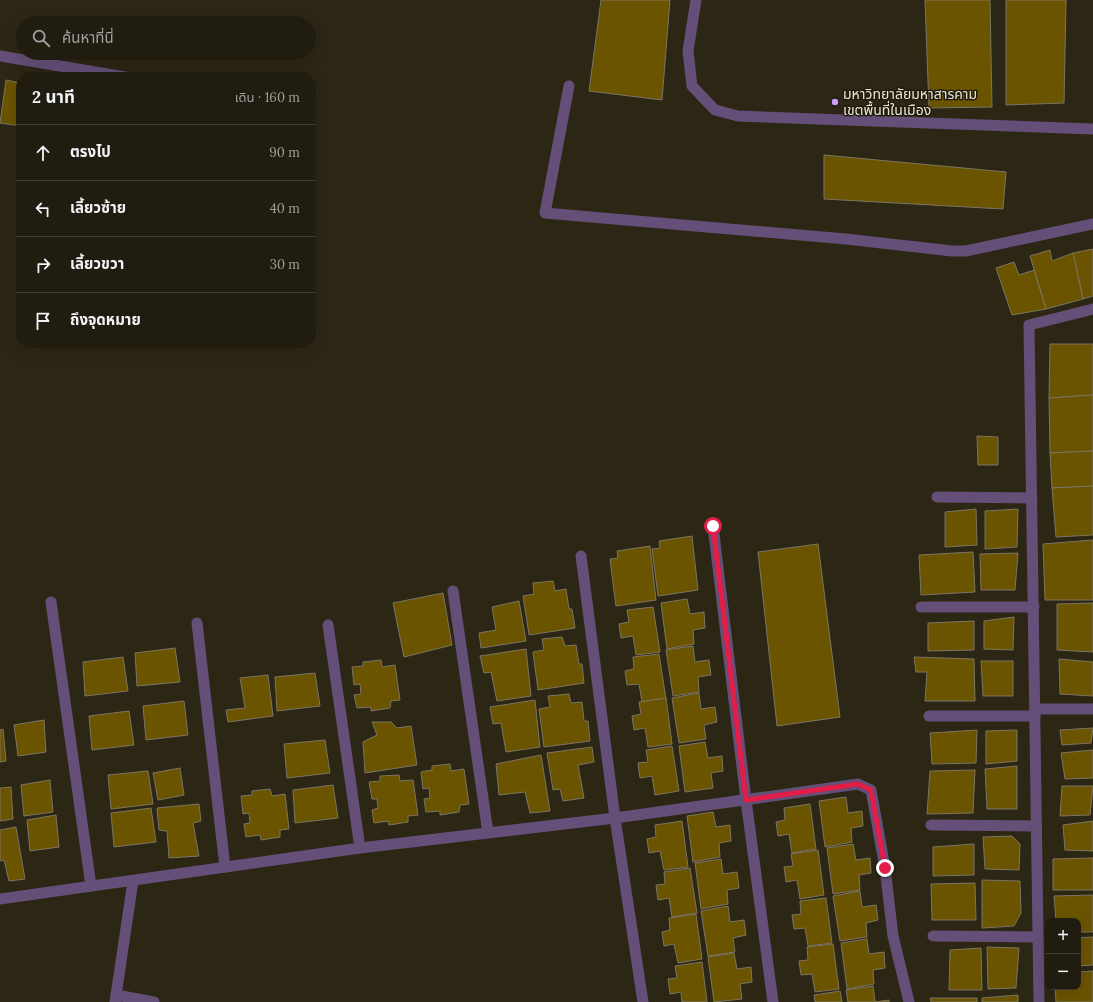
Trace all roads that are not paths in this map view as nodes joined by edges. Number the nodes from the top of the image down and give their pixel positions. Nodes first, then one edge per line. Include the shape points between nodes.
1 (696, 0) edge
2 (0, 56) edge
3 (16, 59) edge
4 (24, 60) edge
5 (95, 72) edge
6 (569, 86) dead end
7 (1093, 129) edge
8 (1093, 224) edge
9 (1093, 309) edge
10 (937, 497) dead end
11 (1032, 498) junction
12 (713, 526) dead end
13 (581, 556) dead end
14 (453, 591) dead end
15 (51, 602) dead end
16 (921, 607) dead end
17 (1034, 607) junction
18 (197, 623) dead end
19 (328, 626) dead end
20 (1093, 709) edge
21 (1035, 712) junction
22 (929, 716) dead end
23 (746, 800) junction
24 (615, 818) junction
25 (931, 825) dead end
26 (1036, 826) junction
27 (488, 833) junction
28 (360, 848) junction
29 (225, 867) junction
30 (133, 881) junction
31 (91, 886) junction
32 (1, 902) edge
33 (933, 936) dead end
34 (1038, 937) junction
35 (115, 998) edge
36 (154, 1002) edge
37 (643, 1002) edge
38 (773, 1002) edge
39 (909, 1002) edge
40 (1039, 1002) edge

1 - 7 street via 688,52 692,86 715,110 738,116
2 - 3 street
4 - 5 street
6 - 8 street via 545,214 846,239 952,251 966,251
9 - 11 street via 1029,325
10 - 11 street
11 - 17 street
12 - 23 street
13 - 24 street
14 - 27 street
15 - 31 street
16 - 17 street
17 - 21 street
18 - 29 street
19 - 28 street
20 - 21 street
21 - 22 street
21 - 26 street
23 - 24 street
23 - 38 street
23 - 39 street via 858,784 871,790 885,868 892,936
24 - 27 street
24 - 37 street
25 - 26 street
26 - 34 street
27 - 28 street
28 - 29 street
29 - 30 street
30 - 31 street
30 - 35 street
31 - 32 street
33 - 34 street
34 - 40 street
35 - 36 street

